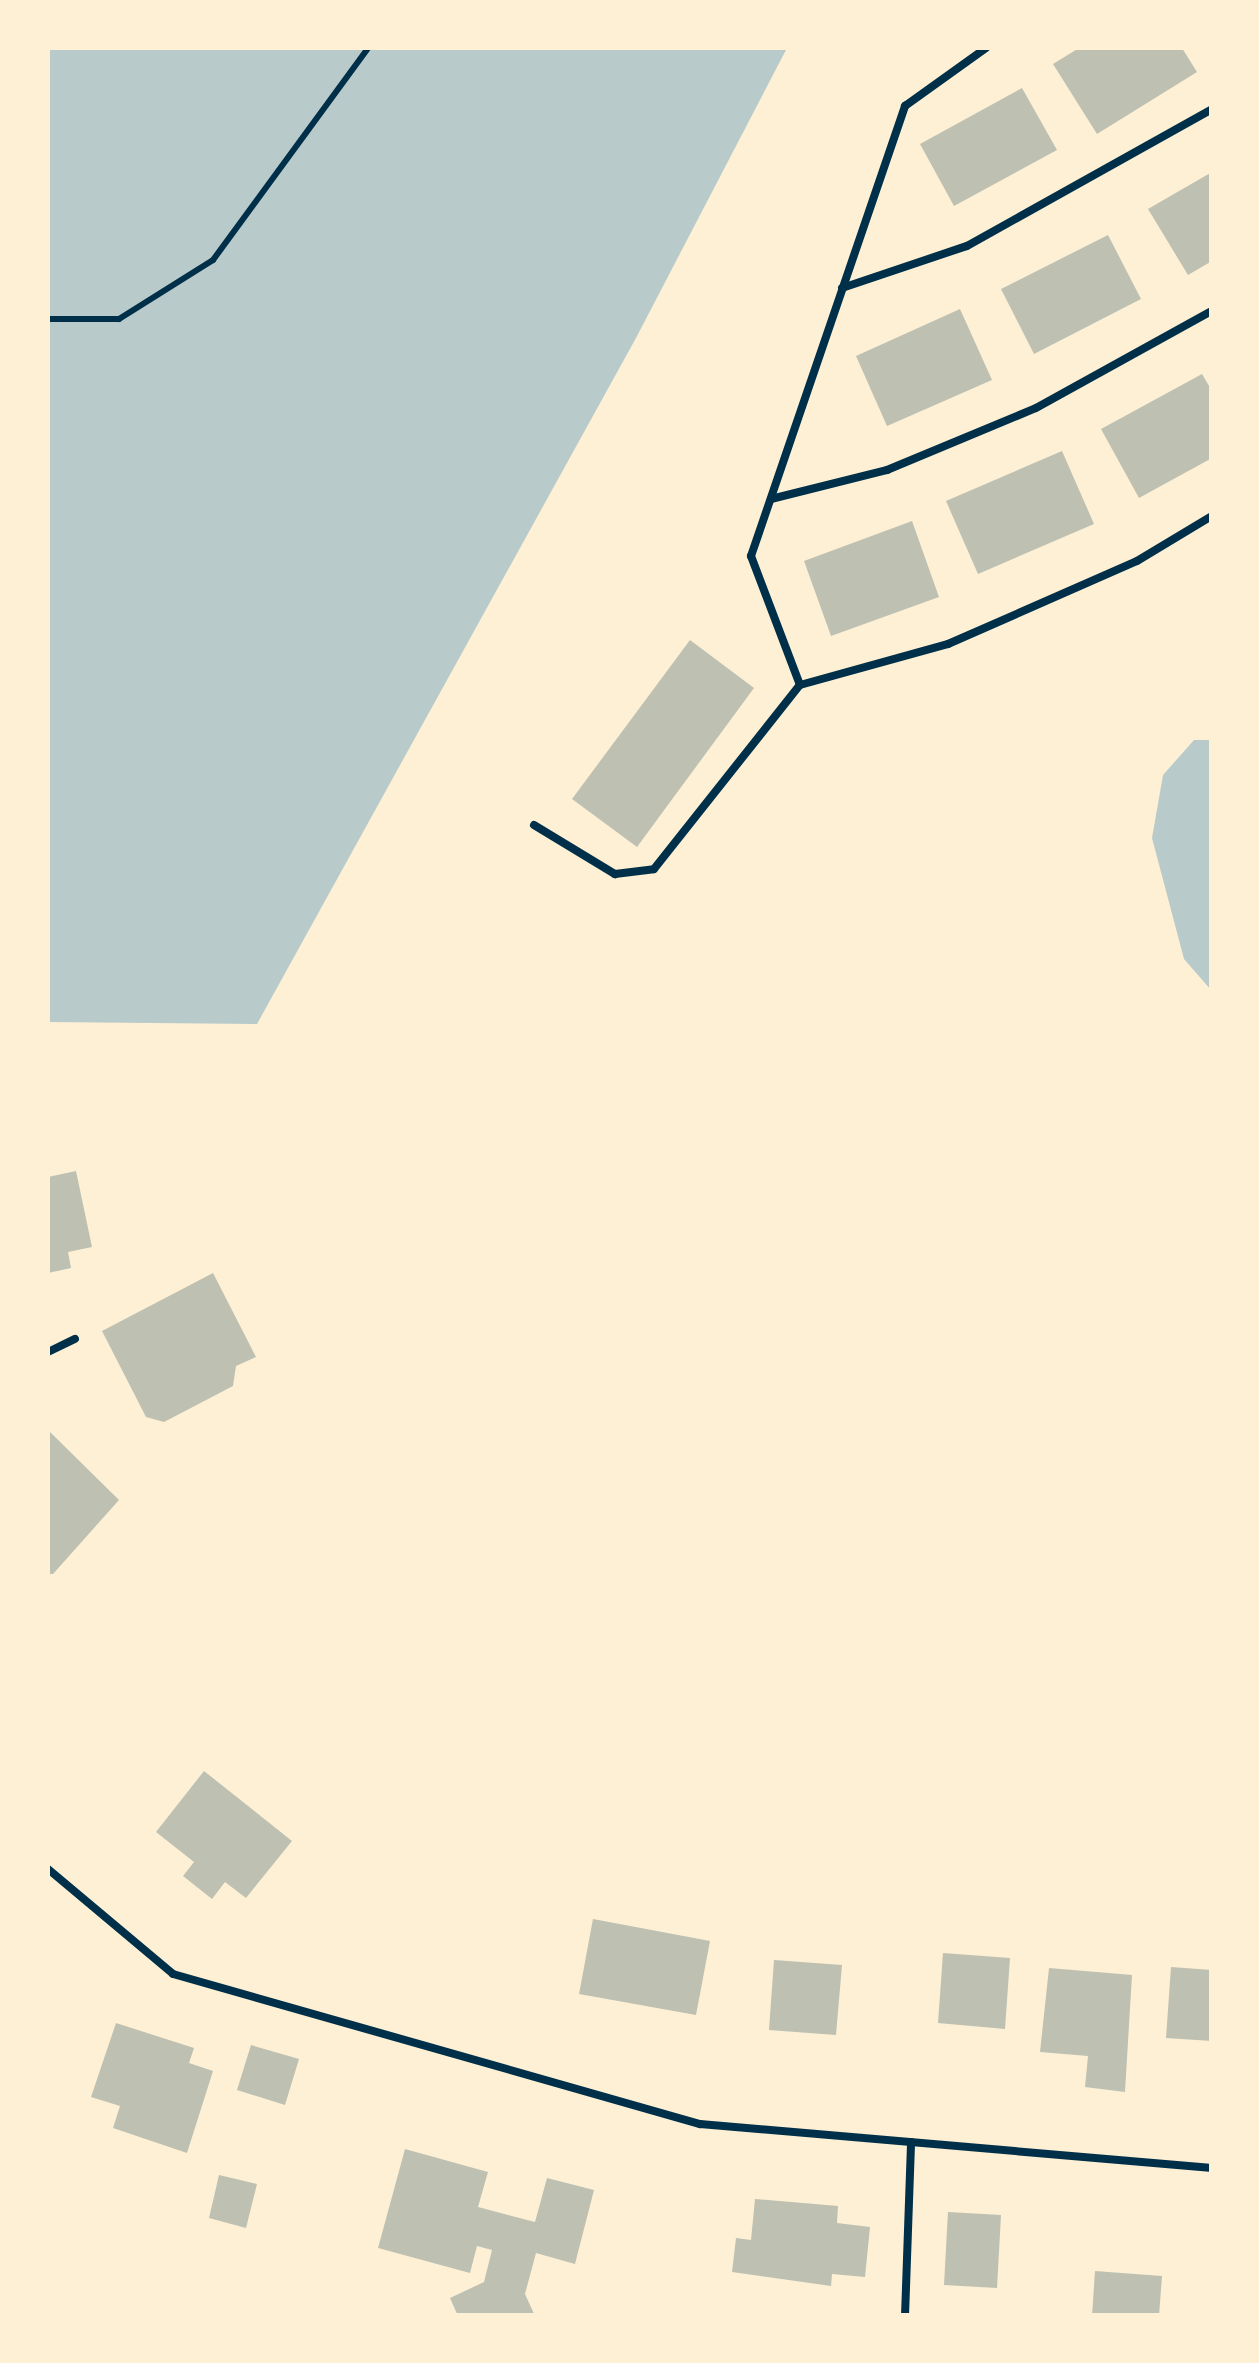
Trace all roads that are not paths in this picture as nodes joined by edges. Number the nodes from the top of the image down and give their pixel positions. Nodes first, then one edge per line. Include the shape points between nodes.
1 (986, 48) edge
2 (1212, 109) edge
3 (842, 288) junction
4 (1212, 311) edge
5 (770, 498) junction
6 (1212, 516) edge
7 (800, 684) junction
8 (534, 825) dead end
9 (75, 1339) dead end
10 (48, 1352) edge
11 (48, 1869) edge
12 (912, 2142) junction
13 (1212, 2168) edge
14 (905, 2316) edge

1 - 3 lane via 905,106
2 - 3 lane via 967,246
3 - 5 lane
4 - 5 lane via 1036,408 887,470
5 - 7 lane via 751,556
6 - 7 lane via 1137,562 948,644
7 - 8 lane via 654,869 615,874
9 - 10 lane
11 - 12 lane via 173,1974 700,2124
12 - 13 lane
12 - 14 lane

